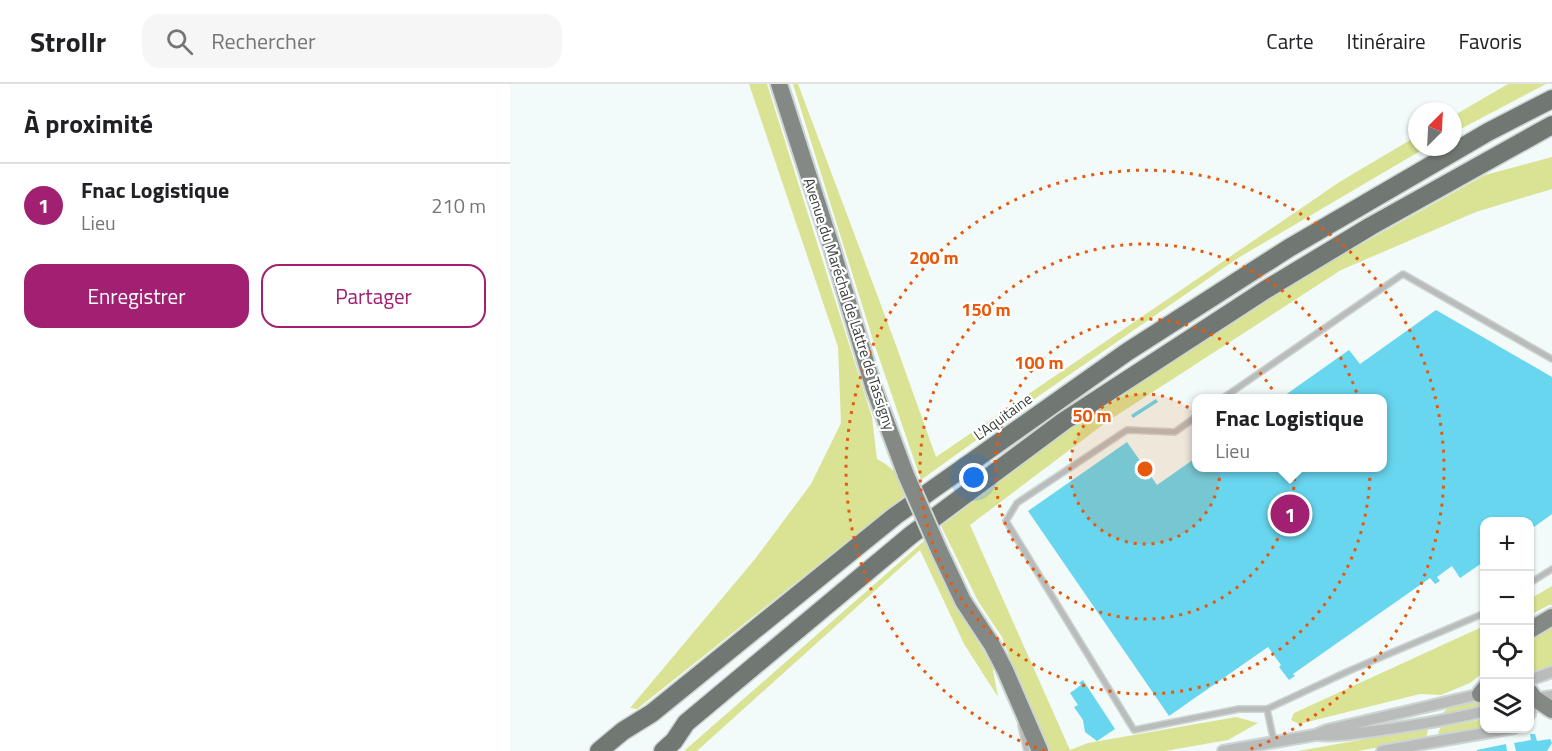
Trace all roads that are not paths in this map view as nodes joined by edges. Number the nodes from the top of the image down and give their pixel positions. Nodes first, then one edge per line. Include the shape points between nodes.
1 (779, 84) edge
2 (1552, 99) edge
3 (1552, 125) edge
4 (1552, 359) edge
5 (1230, 394) edge
6 (1192, 420) edge
7 (1552, 569) edge
8 (1534, 580) edge
9 (1480, 615) edge
10 (1552, 617) edge
11 (1534, 628) edge
12 (1552, 672) edge
13 (1534, 679) edge
14 (1480, 692) edge
15 (1552, 696) edge
16 (1534, 700) edge
17 (1534, 702) edge
18 (1442, 704) junction
19 (1268, 709) junction
20 (1552, 710) edge
21 (1480, 712) edge
22 (652, 713) junction
23 (1023, 714) junction
24 (1435, 721) junction
25 (686, 723) junction
26 (1494, 733) edge
27 (1315, 735) junction
28 (1274, 742) junction
29 (1430, 746) edge
30 (599, 751) edge
31 (617, 751) edge
32 (647, 751) edge
33 (663, 751) edge
34 (1027, 751) edge
35 (1033, 751) edge
36 (1040, 751) edge
37 (1224, 751) edge
38 (1382, 751) edge

1 - 23 main road, Avenue du Maréchal de Lattre de Tassigny, bridge via 874,389 906,475 963,601 997,655
2 - 22 highway, L'Aquitaine via 1289,248 1127,352 895,516
3 - 25 highway via 1284,278 1064,421 911,535
4 - 5 lane via 1403,274
6 - 19 lane via 1175,432 1127,430 1017,503 1006,521 1134,730 1239,709
7 - 8 lane
9 - 19 lane
10 - 11 main road
12 - 13 street
14 - 18 street
15 - 16 street
17 - 20 main road
18 - 24 street
18 - 27 street
19 - 28 lane
21 - 24 street
22 - 30 highway, L'Aquitaine
22 - 31 highway
23 - 34 lane via 1021,726
23 - 35 main road, Avenue du Maréchal de Lattre de Tassigny
23 - 36 main road, Avenue du Maréchal de Lattre de Tassigny
24 - 27 street
24 - 29 street
25 - 32 highway
25 - 33 highway
26 - 29 street
27 - 28 street
28 - 37 street
29 - 38 street

